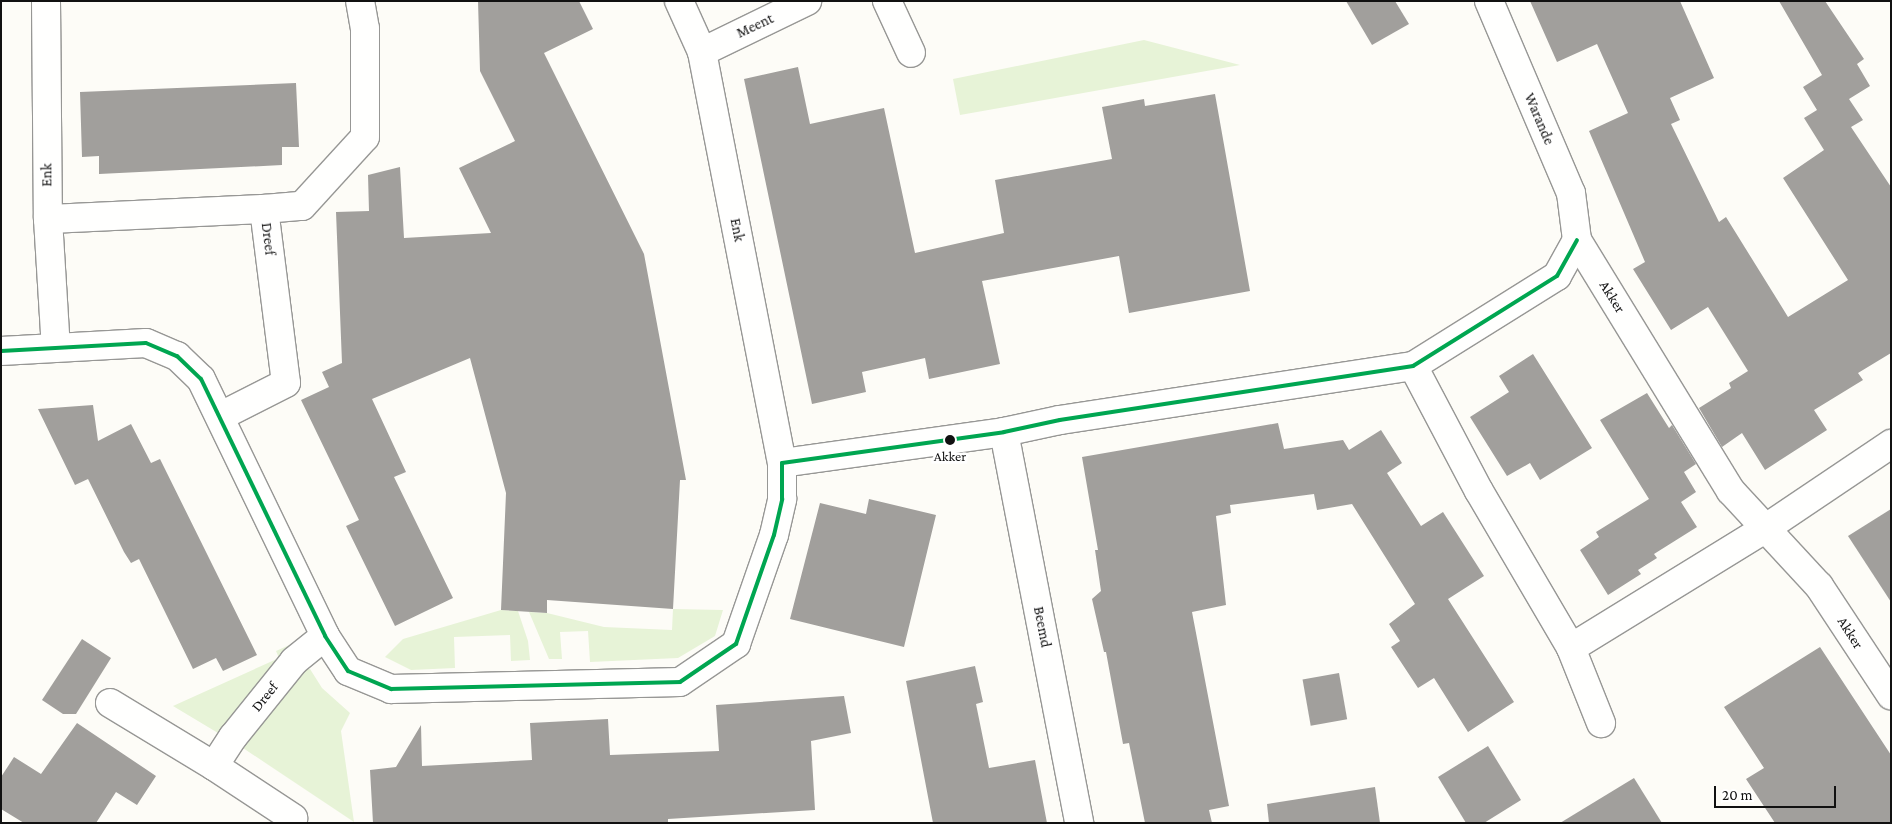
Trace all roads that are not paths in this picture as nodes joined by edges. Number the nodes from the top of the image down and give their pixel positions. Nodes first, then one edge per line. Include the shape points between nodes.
1 (46, 1) edge
2 (360, 1) edge
3 (679, 1) edge
4 (807, 1) edge
5 (888, 1) edge
6 (1489, 1) edge
7 (702, 52) junction
8 (911, 53) dead end
9 (264, 209) junction
10 (48, 219) junction
11 (1577, 240) junction
12 (56, 348) junction
13 (1, 351) edge
14 (1414, 366) junction
15 (221, 416) junction
16 (1004, 432) junction
17 (1891, 444) edge
18 (782, 463) junction
19 (1766, 528) junction
20 (325, 636) junction
21 (1571, 648) junction
22 (1891, 695) edge
23 (110, 703) dead end
24 (1601, 723) dead end
25 (214, 766) junction
26 (293, 818) dead end
27 (1079, 823) edge

1 - 10 street, Enk
2 - 9 street via 365,29 365,137 302,206
3 - 7 street, Enk
4 - 7 street, Meent
5 - 8 street
6 - 11 street, Warande via 1571,193
7 - 18 street, Enk
9 - 10 street, Dreef
9 - 15 street, Dreef via 286,383
10 - 12 street, Enk
11 - 14 street via 1557,276
11 - 19 street, Akker via 1731,491
12 - 13 street
12 - 15 street via 146,343 178,356 201,379
14 - 16 street via 1060,420
14 - 21 street via 1479,491
15 - 20 street
16 - 18 street
16 - 27 street, Beemd
17 - 19 street
18 - 20 street via 782,500 774,535 736,644 680,682 391,689 348,671
19 - 21 street
19 - 22 street, Akker via 1819,586
20 - 25 street, Dreef via 294,661
21 - 24 street
23 - 25 street
25 - 26 street

